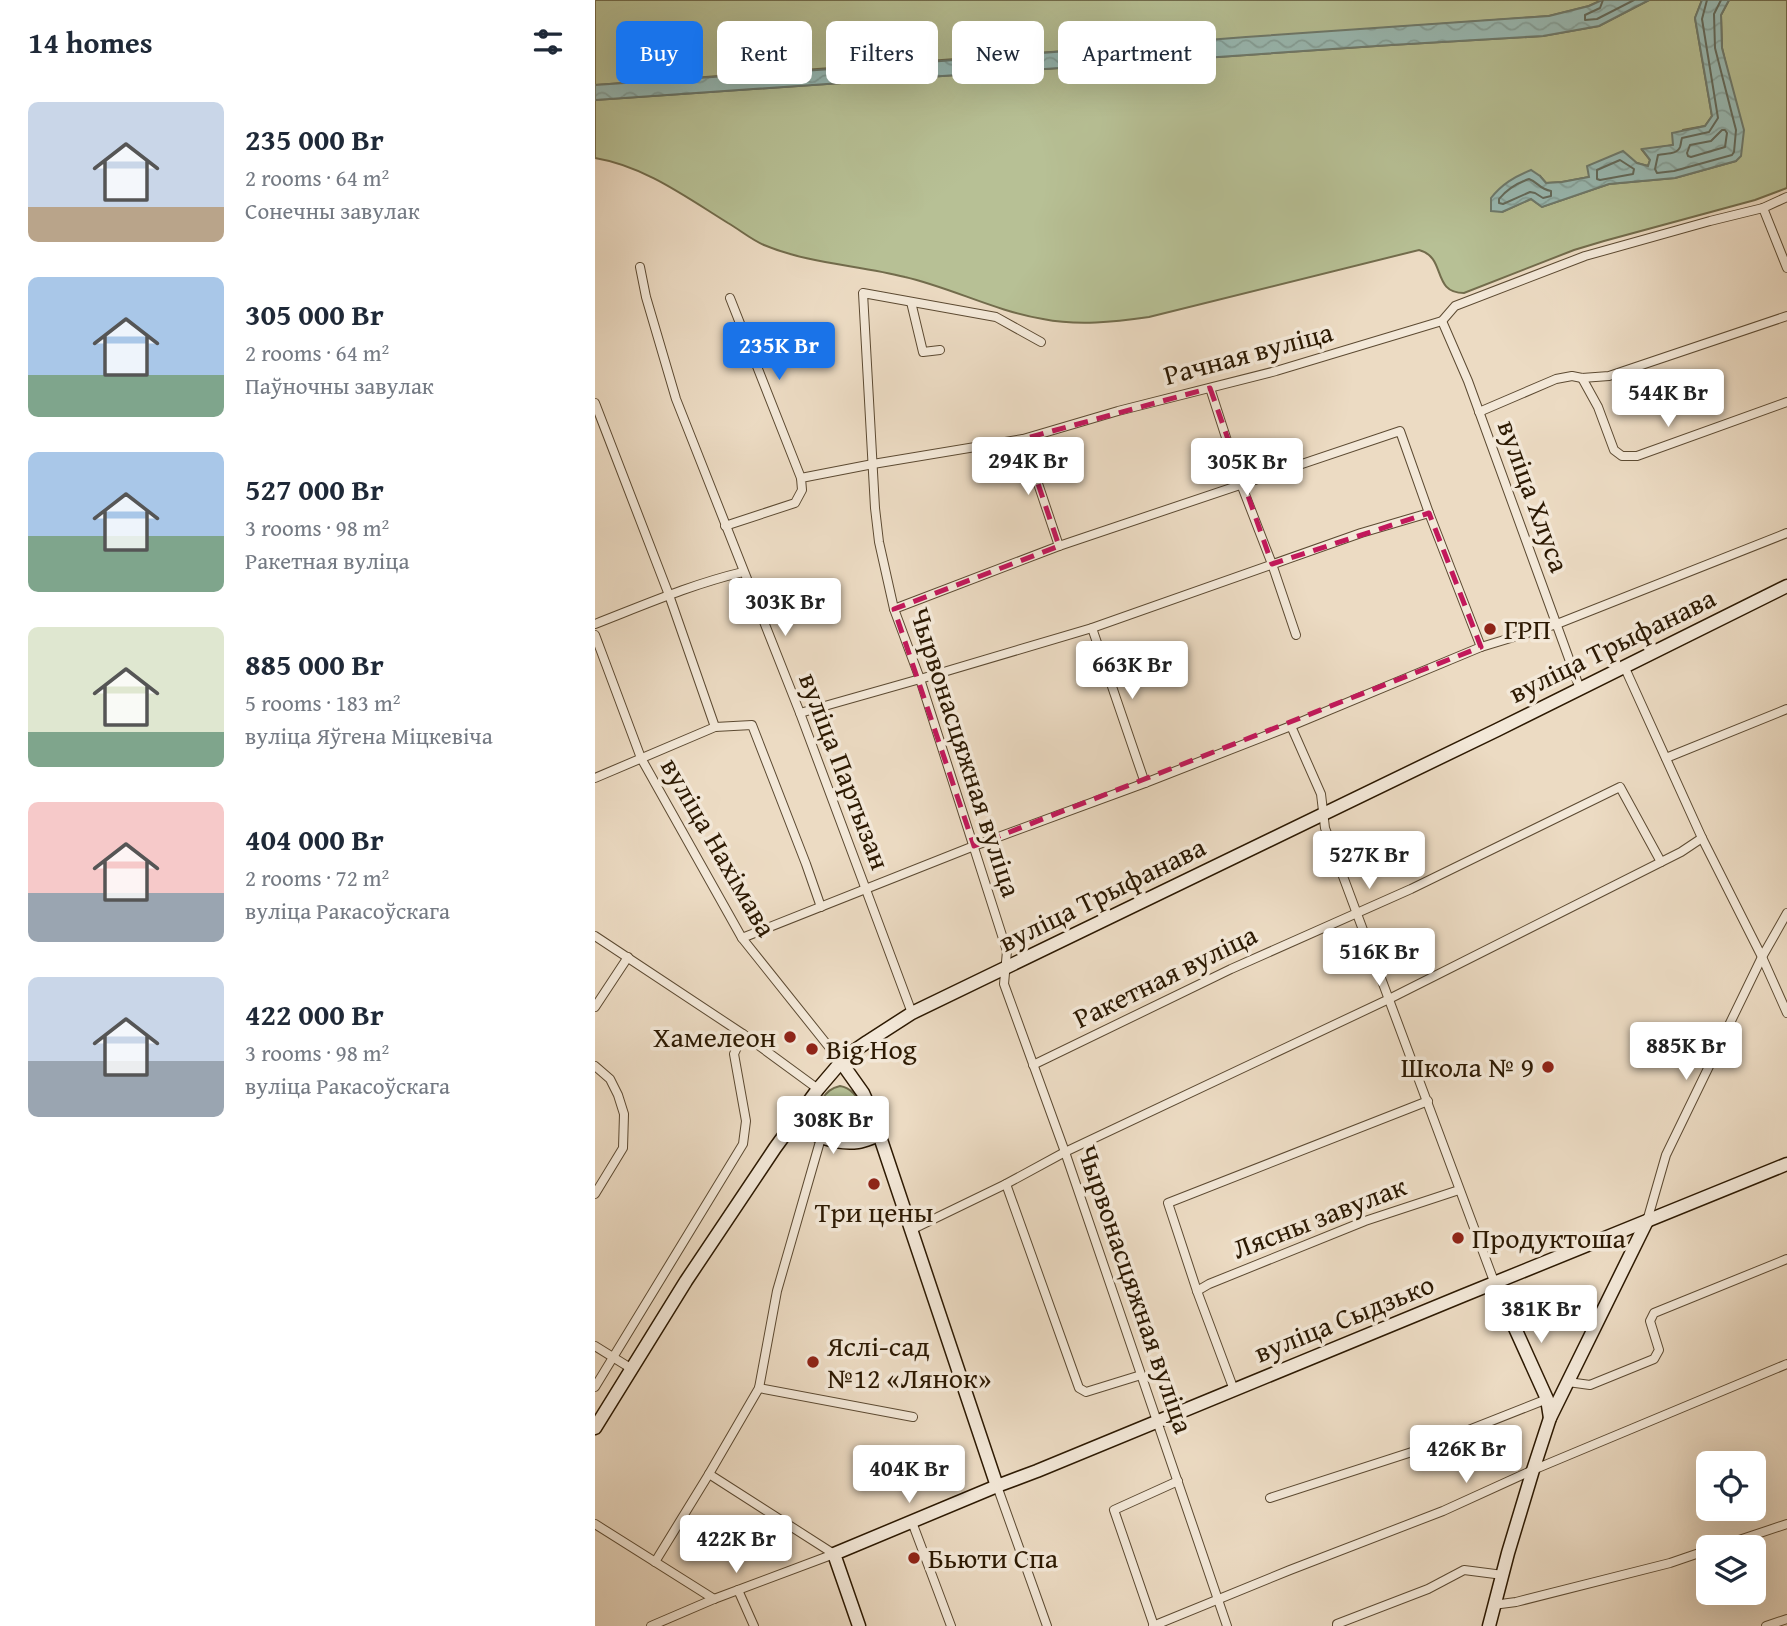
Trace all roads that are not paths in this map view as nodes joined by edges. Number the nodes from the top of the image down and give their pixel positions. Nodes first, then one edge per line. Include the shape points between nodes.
1 (1787, 197) edge
2 (1763, 208) junction
3 (640, 267) dead end
4 (1787, 268) edge
5 (730, 298) dead end
6 (911, 302) junction
7 (1787, 316) edge
8 (1442, 321) junction
9 (1041, 342) dead end
10 (940, 350) dead end
11 (1581, 378) junction
12 (1210, 388) junction
13 (1787, 402) edge
14 (595, 403) edge
15 (1479, 412) junction
16 (1023, 439) junction
17 (873, 464) junction
18 (801, 478) junction
19 (1241, 484) junction
20 (1429, 513) junction
21 (725, 526) junction
22 (1787, 533) edge
23 (1059, 546) junction
24 (1272, 564) junction
25 (743, 572) junction
26 (1787, 586) edge
27 (669, 595) junction
28 (894, 609) junction
29 (595, 624) edge
30 (1557, 624) junction
31 (1092, 628) junction
32 (595, 635) edge
33 (1296, 635) dead end
34 (1481, 647) junction
35 (1624, 666) junction
36 (921, 679) junction
37 (1580, 689) junction
38 (1787, 709) edge
39 (800, 713) junction
40 (1291, 726) junction
41 (715, 727) junction
42 (641, 758) junction
43 (1666, 758) junction
44 (595, 778) edge
45 (1145, 783) junction
46 (1323, 814) junction
47 (1702, 838) junction
48 (974, 846) junction
49 (1661, 862) junction
50 (865, 888) junction
51 (821, 907) junction
52 (1356, 912) junction
53 (1787, 913) edge
54 (595, 936) edge
55 (742, 938) junction
56 (628, 957) junction
57 (1762, 957) junction
58 (1006, 968) junction
59 (1389, 999) junction
60 (595, 1007) edge
61 (912, 1013) junction
62 (1787, 1013) edge
63 (743, 1034) junction
64 (841, 1062) junction
65 (1033, 1065) junction
66 (595, 1066) edge
67 (818, 1090) junction
68 (1428, 1101) junction
69 (793, 1123) junction
70 (880, 1135) junction
71 (821, 1138) junction
72 (1065, 1152) junction
73 (1787, 1164) edge
74 (1006, 1184) junction
75 (1459, 1189) junction
76 (595, 1194) edge
77 (1647, 1221) junction
78 (911, 1230) junction
79 (1787, 1259) edge
80 (1495, 1284) junction
81 (1197, 1291) junction
82 (595, 1346) edge
83 (614, 1357) junction
84 (1787, 1364) edge
85 (632, 1369) junction
86 (1141, 1375) junction
87 (1568, 1382) junction
88 (595, 1387) edge
89 (759, 1388) junction
90 (1234, 1390) junction
91 (1547, 1399) junction
92 (913, 1417) dead end
93 (1550, 1418) junction
94 (1156, 1422) junction
95 (595, 1428) edge
96 (1532, 1470) junction
97 (709, 1474) junction
98 (1178, 1481) junction
99 (997, 1486) junction
100 (1271, 1498) dead end
101 (912, 1522) junction
102 (595, 1524) edge
103 (1787, 1524) edge
104 (1754, 1535) edge
105 (834, 1554) junction
106 (1696, 1554) edge
107 (655, 1562) junction
108 (1503, 1575) junction
109 (738, 1590) junction
110 (714, 1599) junction
111 (1218, 1600) junction
112 (1493, 1605) junction
113 (1787, 1619) edge
114 (651, 1626) edge
115 (754, 1626) edge
116 (859, 1626) edge
117 (951, 1626) edge
118 (1047, 1626) edge
119 (1154, 1626) edge
120 (1227, 1626) edge
121 (1337, 1626) edge
122 (1489, 1626) edge
123 (1766, 1626) edge

1 - 2 street, Рачная вуліца
2 - 4 street
2 - 8 street, Рачная вуліца via 1585,256 1455,306
3 - 21 street, вуліца Партызан via 676,399
5 - 18 street
6 - 9 street, Чырвонасцяжная вуліца via 996,317
6 - 10 street via 923,352
6 - 17 street, Чырвонасцяжная вуліца via 863,293
7 - 11 street via 1609,376
8 - 12 street, Рачная вуліца
8 - 15 street, вуліца Хлуса
11 - 13 street via 1614,450 1622,456 1637,456
11 - 15 street via 1556,379
12 - 16 street, Рачная вуліца
12 - 19 street
14 - 27 street
15 - 30 street, вуліца Хлуса
16 - 17 street, Рачная вуліца
16 - 23 street
17 - 18 street, Рачная вуліца
17 - 28 street, Чырвонасцяжная вуліца via 879,542
18 - 21 street via 802,490 795,503
19 - 20 street via 1400,431
19 - 23 street
19 - 24 street
20 - 24 street
20 - 34 street
21 - 25 street, вуліца Партызан
22 - 30 street
23 - 28 street
24 - 31 street
24 - 33 street
25 - 27 street
25 - 39 street, вуліца Партызан
26 - 35 street, вуліца Трыфанава
27 - 29 street
27 - 41 street
28 - 36 street, Чырвонасцяжная вуліца
30 - 34 street
30 - 37 street, вуліца Хлуса
31 - 36 street
31 - 45 street
32 - 42 street, вуліца Нахімава
34 - 40 street
35 - 37 street, вуліца Трыфанава
35 - 43 street
36 - 39 street
36 - 48 street, Чырвонасцяжная вуліца
37 - 46 street, вуліца Трыфанава
38 - 43 street
39 - 50 street, вуліца Партызан
40 - 45 street
40 - 46 street via 1321,794
41 - 42 street
41 - 51 street via 752,725
42 - 44 street
42 - 55 street, вуліца Нахімава
43 - 47 street
45 - 48 street
46 - 52 street
46 - 58 street, вуліца Трыфанава
47 - 49 street
47 - 57 street
48 - 50 street
48 - 58 street, Чырвонасцяжная вуліца via 1007,951
49 - 52 street, Ракетная вуліца via 1620,787
49 - 59 street
50 - 51 street
50 - 61 street, вуліца Партызан
51 - 55 street
52 - 59 street
52 - 65 street, Ракетная вуліца
53 - 57 street
54 - 56 street
55 - 64 street, вуліца Нахімава
56 - 60 street
56 - 63 street
57 - 62 street
57 - 77 street via 1667,1155
58 - 61 street, вуліца Трыфанава
58 - 65 street, Чырвонасцяжная вуліца via 1004,984
59 - 68 street
59 - 72 street
61 - 64 street, вуліца Трыфанава
63 - 67 street
63 - 83 street via 734,1054 746,1121 743,1144
64 - 67 street, вуліца Трыфанава
64 - 70 street via 863,1093
65 - 72 street, Чырвонасцяжная вуліца
66 - 76 street via 610,1079 624,1114 623,1148
67 - 69 street, вуліца Трыфанава
68 - 75 street
68 - 81 street via 1168,1203
69 - 71 street
69 - 85 street, вуліца Трыфанава
70 - 71 street via 859,1142
70 - 78 street
71 - 89 street via 776,1291
72 - 74 street
72 - 86 street, Чырвонасцяжная вуліца
73 - 77 street, вуліца Сыдзько
74 - 78 street
74 - 86 street via 1079,1388 1086,1392
75 - 80 street
75 - 81 street, Лясны завулак via 1365,1221
77 - 80 street, вуліца Сыдзько
77 - 87 street
78 - 99 street
79 - 87 street via 1654,1313 1650,1321 1659,1350 1654,1359 1590,1385
80 - 90 street, вуліца Сыдзько
80 - 91 street
81 - 90 street
82 - 83 street
83 - 85 street
83 - 88 street
84 - 96 street
85 - 95 street, вуліца Трыфанава
86 - 94 street, Чырвонасцяжная вуліца
87 - 93 street
89 - 92 street
89 - 97 street
90 - 94 street, вуліца Сыдзько
91 - 93 street
91 - 100 street via 1418,1450
93 - 96 street
94 - 98 street, Чырвонасцяжная вуліца
94 - 99 street, вуліца Сыдзько
96 - 108 street
96 - 111 street via 1443,1511
97 - 105 street
97 - 107 street
98 - 111 street, Чырвонасцяжная вуліца
98 - 119 street via 1114,1510
99 - 101 street, вуліца Сыдзько
99 - 118 street
101 - 105 street, вуліца Сыдзько
101 - 117 street
102 - 107 street
103 - 104 street
105 - 109 street
105 - 116 street
106 - 112 street
107 - 110 street
108 - 112 street
108 - 121 street via 1464,1570
109 - 110 street
109 - 115 street
110 - 114 street
111 - 119 street
111 - 120 street, Чырвонасцяжная вуліца
112 - 122 street
113 - 123 street

